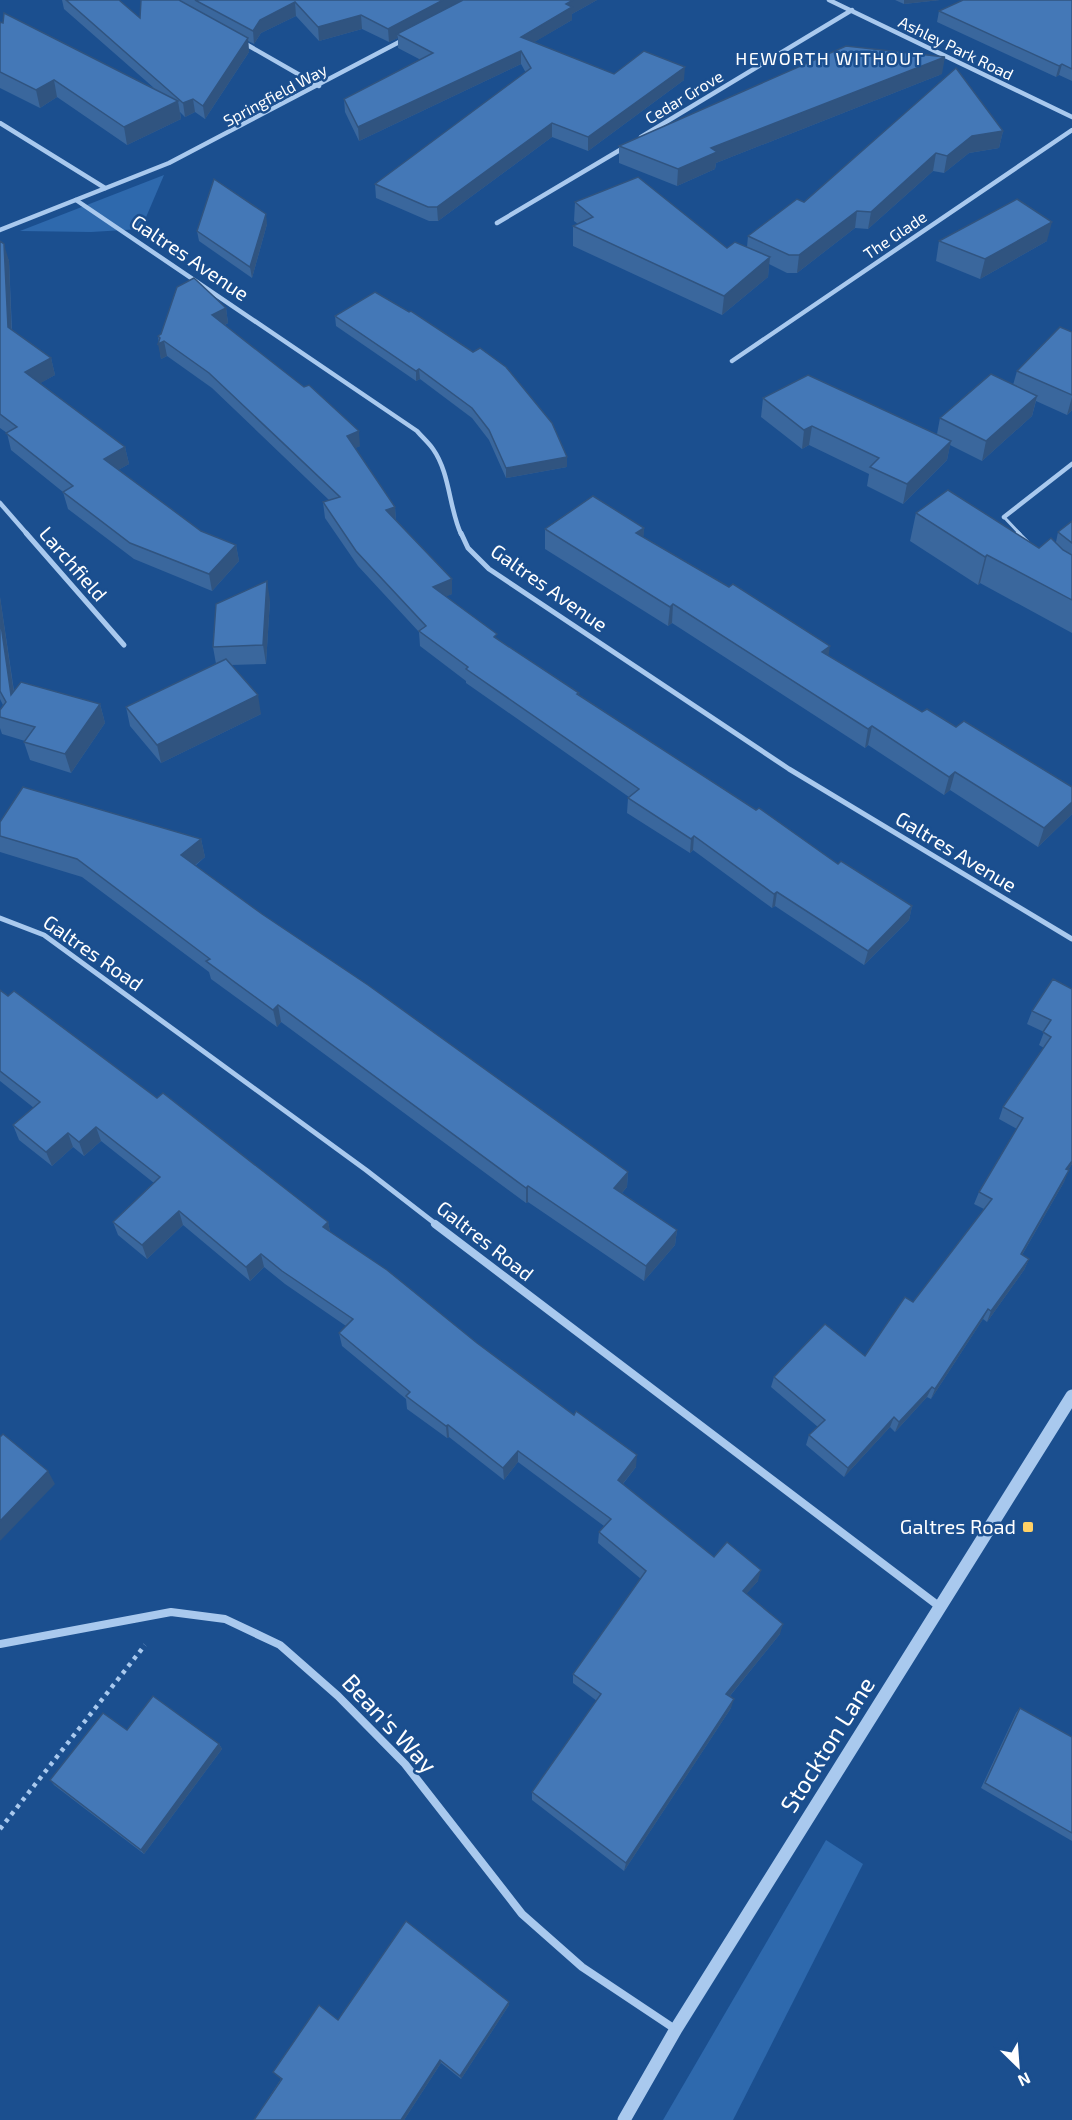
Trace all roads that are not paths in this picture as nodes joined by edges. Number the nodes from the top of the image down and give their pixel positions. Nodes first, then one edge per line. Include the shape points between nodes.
1 (829, 0) edge
2 (852, 10) junction
3 (409, 38) edge
4 (238, 40) edge
5 (319, 86) junction
6 (1072, 117) edge
7 (0, 123) edge
8 (1072, 130) edge
9 (639, 138) edge
10 (629, 144) edge
11 (105, 189) junction
12 (76, 200) junction
13 (497, 223) dead end
14 (0, 230) edge
15 (732, 361) dead end
16 (1072, 464) edge
17 (0, 502) edge
18 (1004, 518) joint
19 (1034, 550) edge
20 (124, 645) dead end
21 (0, 918) edge
22 (1072, 939) edge
23 (1072, 1396) edge
24 (940, 1608) junction
25 (0, 1644) edge
26 (676, 2029) junction
27 (624, 2120) edge

1 - 2 street, Ashley Park Road
2 - 6 street, Ashley Park Road
2 - 9 street, Cedar Grove
3 - 5 street, Springfield Way
4 - 5 street
5 - 11 street, Springfield Way via 169,163
7 - 11 street
8 - 15 street, The Glade
10 - 13 street, Cedar Grove
11 - 12 street, Springfield Way
12 - 14 street
12 - 22 street, Galtres Avenue via 417,431 434,450 456,523 468,548 489,569 789,769
16 - 18 street
17 - 20 street, Larchfield
18 - 19 lane
21 - 24 street, Galtres Road via 44,935 366,1170
23 - 24 street, Stockton Lane
24 - 26 street, Stockton Lane
25 - 26 street, Bean's Way via 171,1612 225,1619 280,1645 338,1696 405,1764 522,1914 582,1968
26 - 27 street, Stockton Lane

